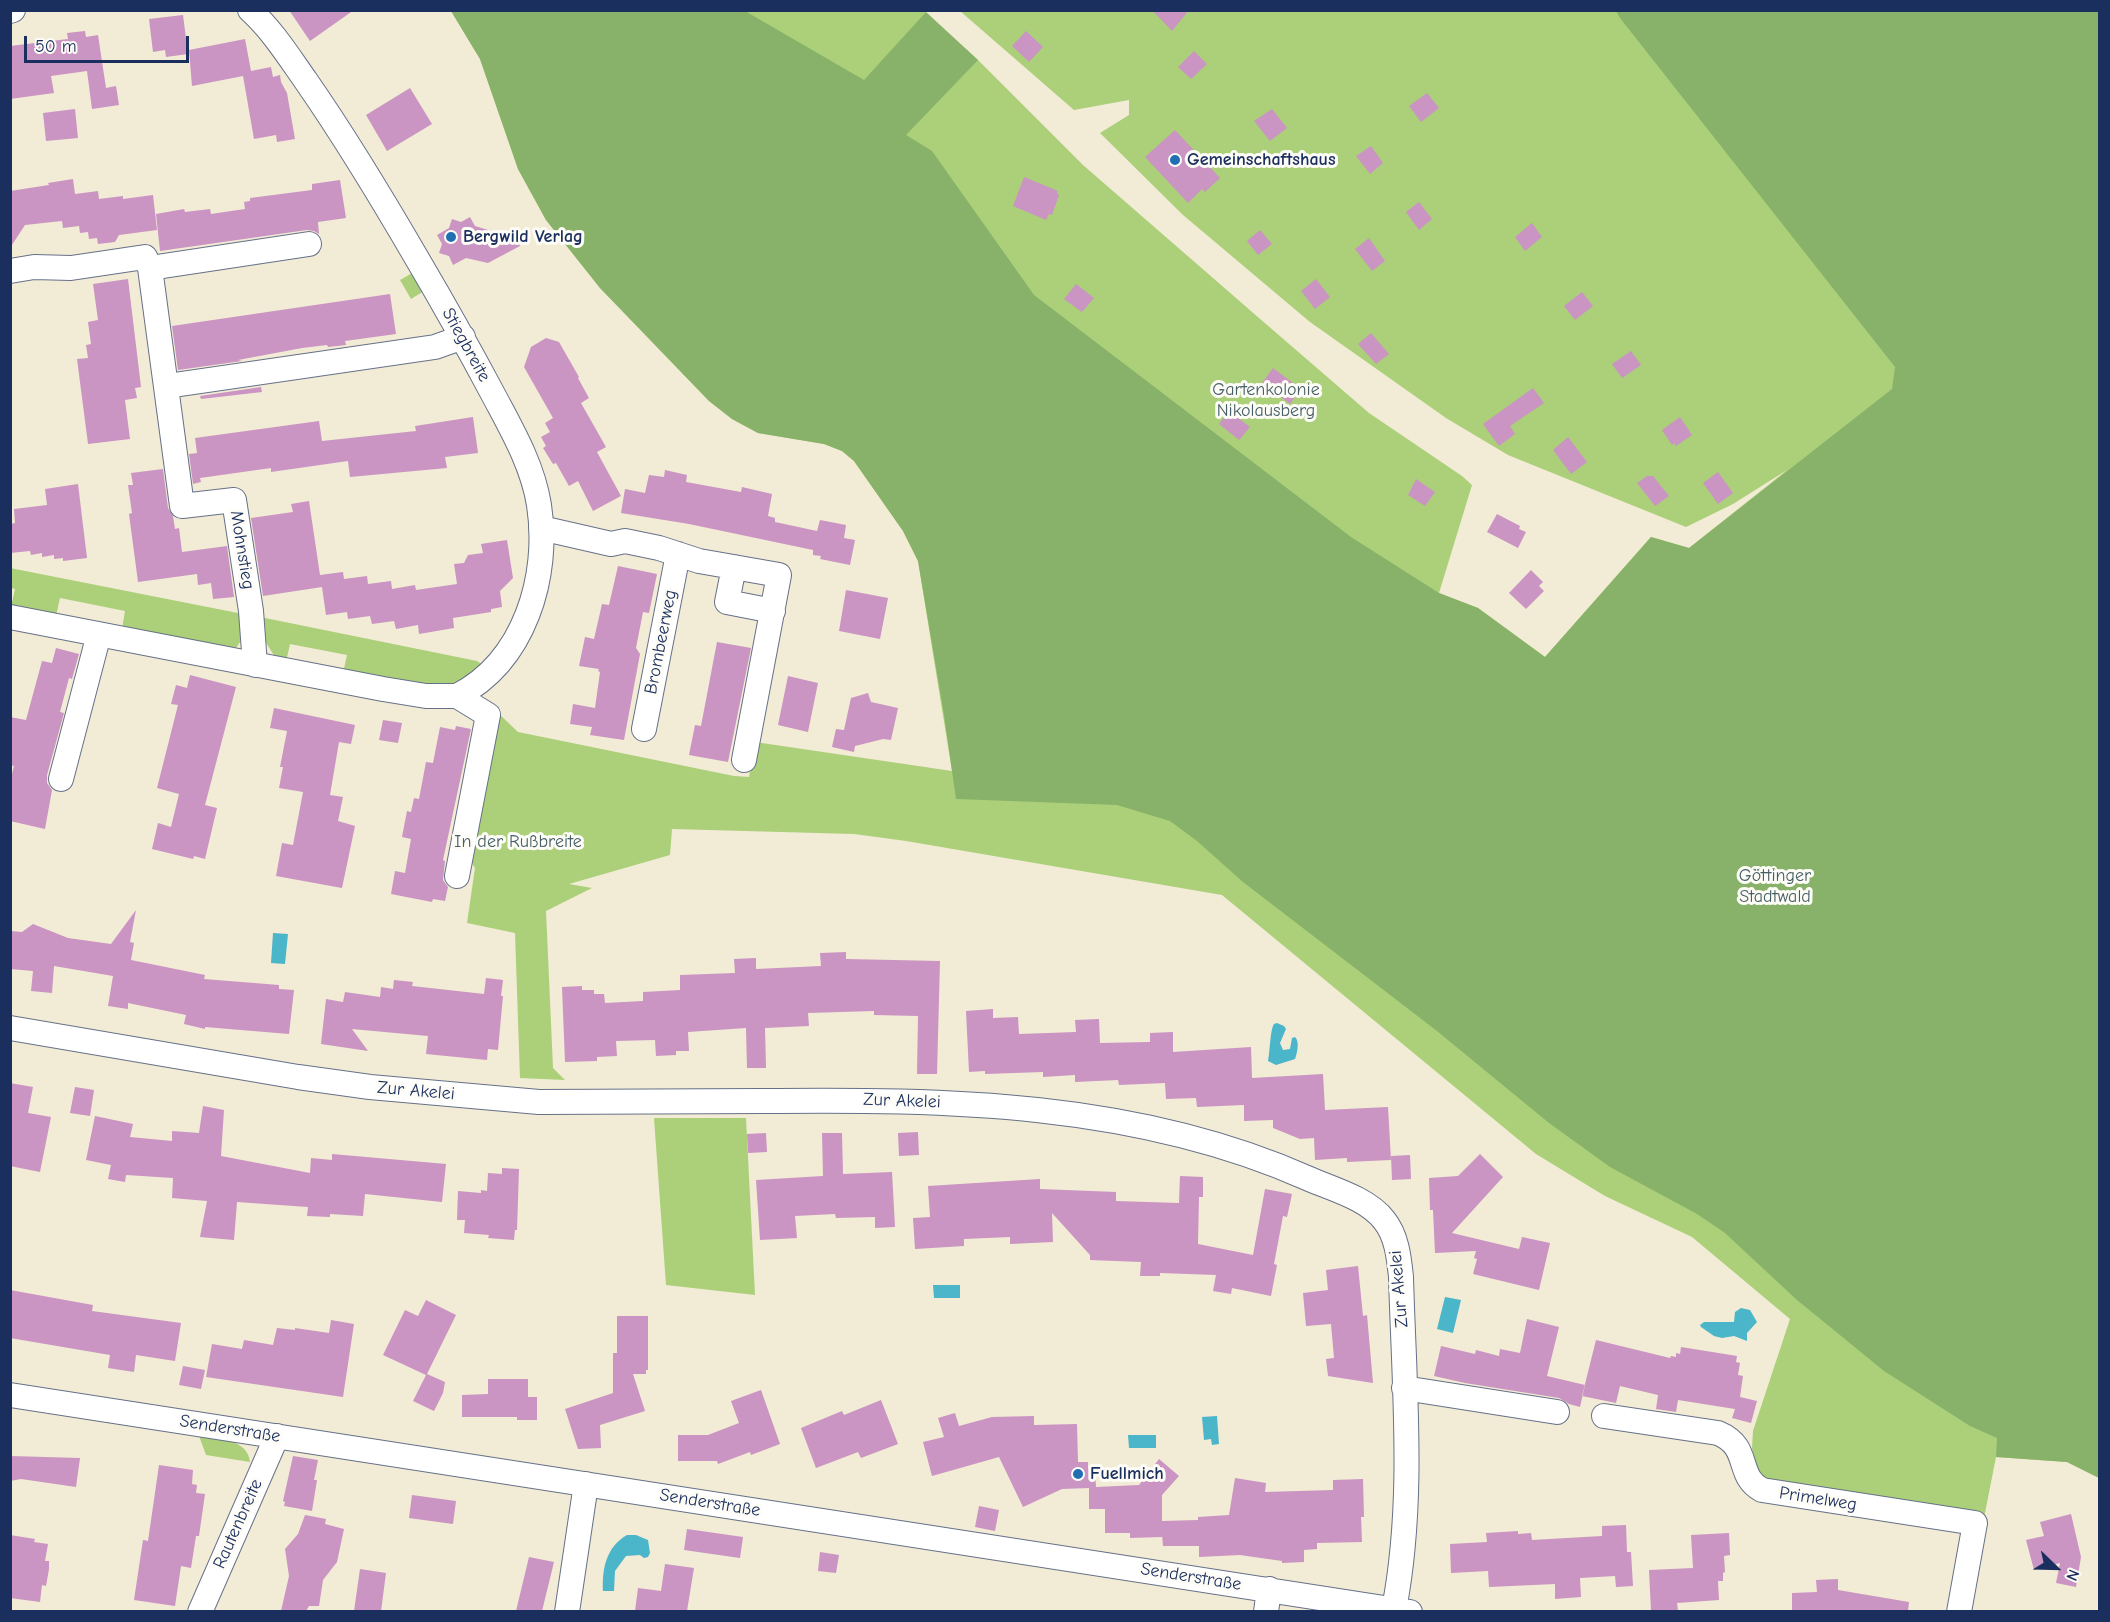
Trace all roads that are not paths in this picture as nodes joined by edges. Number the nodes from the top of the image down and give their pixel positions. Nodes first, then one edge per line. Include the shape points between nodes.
1 (250, 10) edge
2 (309, 244) dead end
3 (150, 268) junction
4 (10, 271) edge
5 (463, 337) junction
6 (167, 387) junction
7 (541, 528) junction
8 (678, 554) junction
9 (735, 567) junction
10 (773, 611) junction
11 (10, 617) edge
12 (99, 634) junction
13 (255, 665) junction
14 (458, 696) junction
15 (644, 729) dead end
16 (744, 760) dead end
17 (61, 779) dead end
18 (457, 876) dead end
19 (10, 1028) edge
20 (1404, 1388) junction
21 (10, 1395) edge
22 (1557, 1412) dead end
23 (1605, 1416) dead end
24 (277, 1436) junction
25 (586, 1484) junction
26 (1268, 1600) edge
27 (1402, 1610) edge
28 (200, 1611) edge
29 (567, 1611) edge
30 (1959, 1611) edge

1 - 5 street, Stiegbreite via 280,43 337,125
2 - 3 street
3 - 4 street via 145,257 71,268
3 - 6 street, Mohnstieg
5 - 6 street via 435,347
5 - 7 street, Stiegbreite via 523,453
6 - 13 street, Mohnstieg via 182,506 234,500
7 - 8 street
7 - 14 street, Stiegbreite via 533,597 515,642 488,677
8 - 9 street
8 - 15 street, Brombeerweg
9 - 10 street via 728,602
9 - 10 street via 780,575
10 - 16 street
11 - 12 street
12 - 13 street
12 - 17 street
13 - 14 street via 426,696
14 - 18 street via 488,715
19 - 20 street, Zur Akelei via 298,1077 480,1097 538,1102 964,1103 1110,1119 1173,1133 1292,1171 1369,1206 1384,1220 1392,1233 1401,1277
20 - 22 street
20 - 27 street, Zur Akelei
21 - 24 street, Senderstraße
23 - 30 street, Primelweg via 1726,1436 1740,1452 1750,1481 1762,1490 1974,1523
24 - 25 street, Senderstraße
24 - 28 street, Rautenbreite
25 - 26 street, Senderstraße
25 - 29 street
26 - 27 street, Senderstraße

